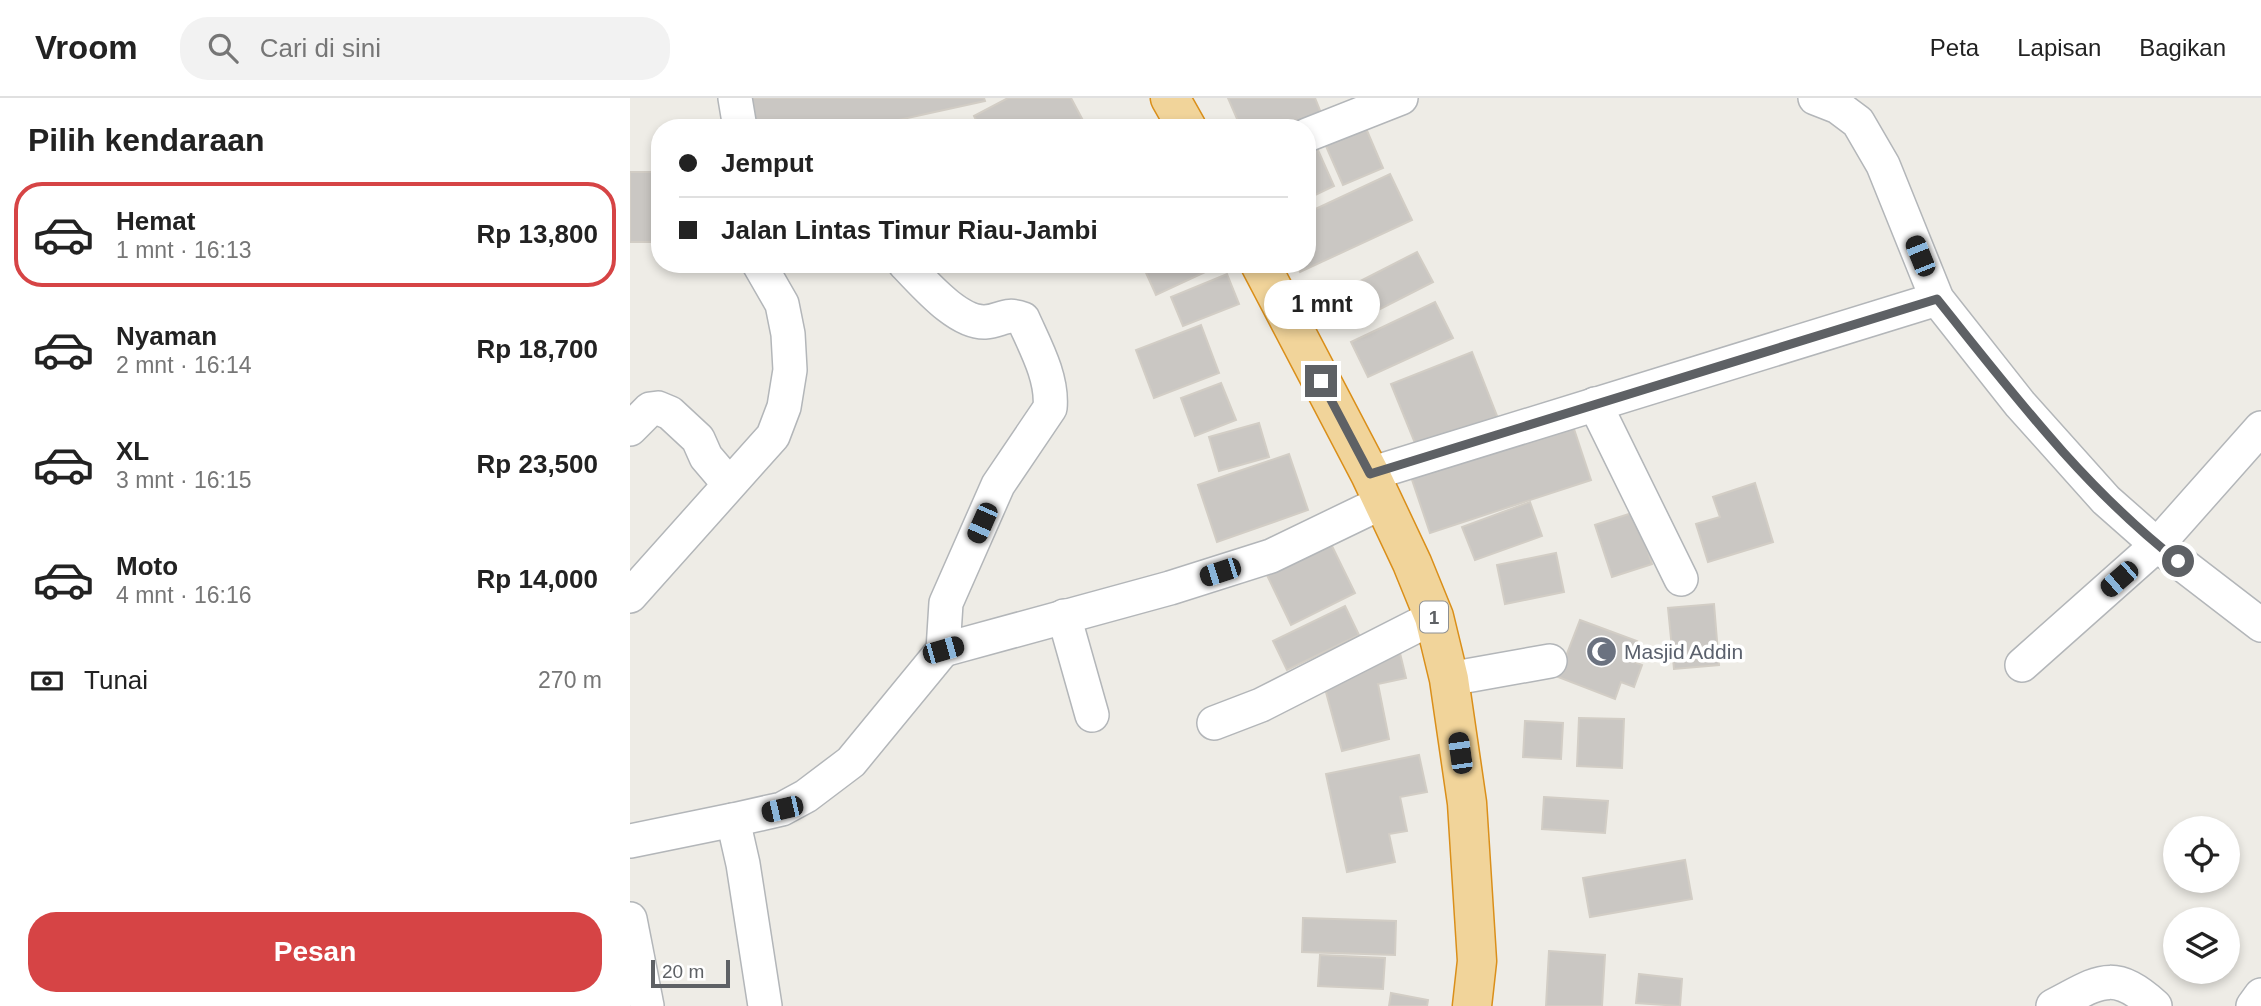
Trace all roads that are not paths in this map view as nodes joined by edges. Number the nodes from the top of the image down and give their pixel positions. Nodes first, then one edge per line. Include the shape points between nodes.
1 (736, 98) edge
2 (1170, 98) edge
3 (1401, 98) edge
4 (1815, 98) edge
5 (739, 119) edge
6 (1182, 119) edge
7 (1316, 131) edge
8 (764, 273) edge
9 (914, 273) edge
10 (1265, 273) edge
11 (1937, 299) junction
12 (1595, 404) junction
13 (2261, 428) edge
14 (630, 429) edge
15 (729, 484) junction
16 (1376, 488) junction
17 (2157, 545) junction
18 (1681, 579) dead end
19 (630, 596) edge
20 (1064, 616) junction
21 (1434, 617) junction
22 (2261, 625) edge
23 (943, 650) junction
24 (1550, 660) dead end
25 (2022, 665) dead end
26 (1449, 679) junction
27 (1092, 715) dead end
28 (1214, 723) dead end
29 (733, 820) junction
30 (630, 841) edge
31 (630, 919) edge
32 (2261, 995) edge
33 (647, 1006) edge
34 (765, 1006) edge
35 (1472, 1006) edge
36 (2053, 1006) edge
37 (2155, 1006) edge
38 (2253, 1006) edge

1 - 5 street
2 - 6 highway
3 - 7 street
4 - 11 street via 1858,122 1883,165
8 - 15 street via 782,304 788,334 790,370 784,407 773,436
9 - 23 street via 971,320 986,322 1013,315 1023,319 1051,396 1050,408 998,485 946,603
10 - 16 highway, 1
11 - 12 street
11 - 17 street via 2020,404 2106,500
12 - 16 street
12 - 18 street
13 - 17 street
14 - 15 street via 650,409 662,409 698,439 706,457
15 - 19 street
16 - 20 street via 1271,556
16 - 21 highway, 1
17 - 22 street
17 - 25 street
20 - 23 street
20 - 27 street
21 - 26 highway, 1
21 - 28 street via 1261,705
23 - 29 street via 851,762 782,809
24 - 26 street
26 - 35 highway, 1 via 1467,803 1477,961
29 - 30 street
29 - 34 street
31 - 33 street
32 - 38 street
36 - 37 street via 2099,982 2117,982

